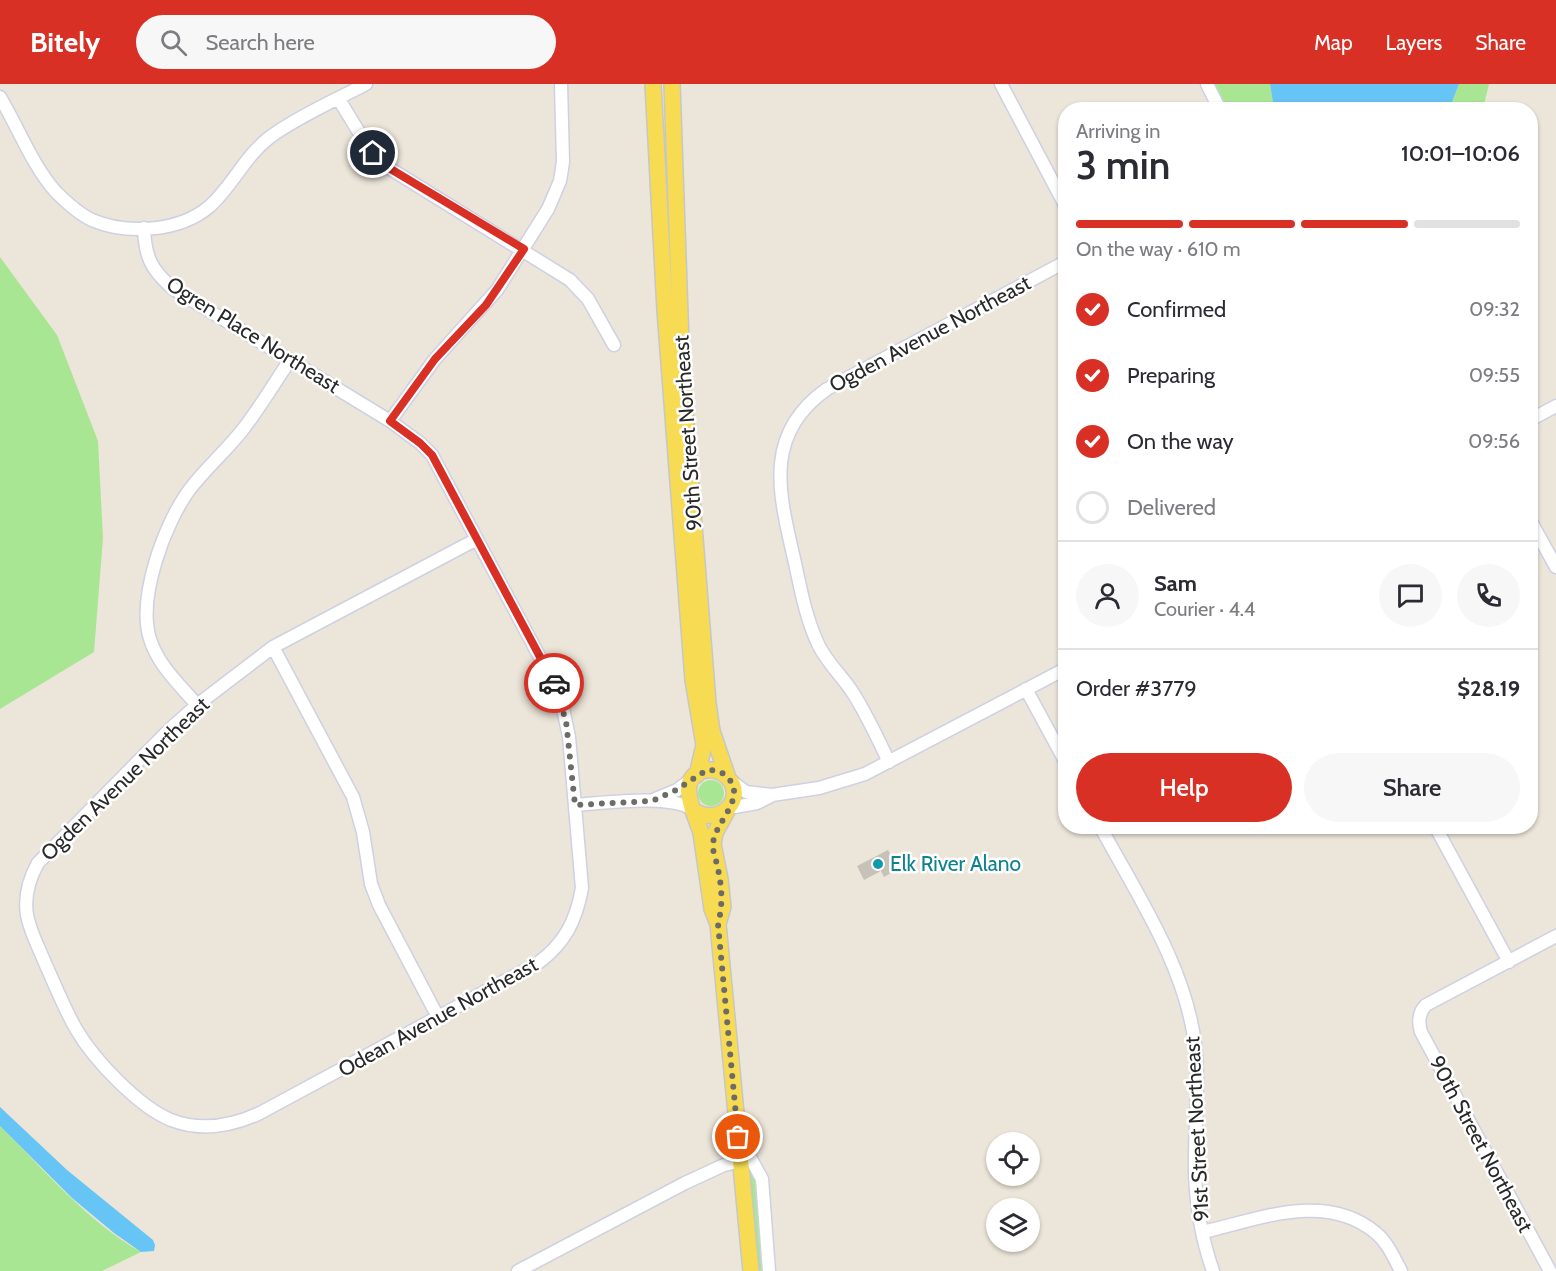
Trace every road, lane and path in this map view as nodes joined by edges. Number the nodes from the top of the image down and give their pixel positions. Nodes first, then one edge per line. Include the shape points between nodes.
1 (366, 84) edge
2 (561, 84) edge
3 (654, 84) edge
4 (672, 84) edge
5 (1001, 84) edge
6 (1208, 84) edge
7 (0, 98) edge
8 (338, 98) junction
9 (1216, 102) edge
10 (1058, 192) edge
11 (144, 228) junction
12 (524, 249) junction
13 (1058, 266) edge
14 (614, 345) dead end
15 (290, 360) junction
16 (1556, 406) edge
17 (1538, 416) edge
18 (390, 421) junction
19 (1538, 534) edge
20 (477, 538) junction
21 (1556, 567) edge
22 (273, 647) junction
23 (1058, 673) edge
24 (1026, 689) junction
25 (197, 705) junction
26 (1058, 748) edge
27 (889, 762) junction
28 (696, 776) junction
29 (729, 780) junction
30 (772, 795) junction
31 (652, 801) junction
32 (575, 805) junction
33 (729, 808) junction
34 (692, 809) junction
35 (1104, 834) edge
36 (1439, 834) edge
37 (28, 882) joint
38 (718, 924) junction
39 (1556, 936) edge
40 (1509, 962) junction
41 (438, 1017) junction
42 (740, 1160) junction
43 (1203, 1232) junction
44 (518, 1271) edge
45 (751, 1271) edge
46 (769, 1271) edge
47 (1213, 1271) edge
48 (1401, 1271) edge
49 (1550, 1271) edge

1 - 8 street
2 - 12 street via 560,182
3 - 28 main road, 90th Street Northeast via 666,321 693,680 704,744
4 - 29 main road, 90th Street Northeast via 682,373 708,703 712,731
5 - 10 street
6 - 9 street
7 - 11 street via 43,174 69,204 105,225
8 - 11 street via 269,138 207,208 176,223
8 - 12 street via 378,159
11 - 15 street, Ogren Place Northeast via 146,253 162,279
12 - 14 street via 580,290
12 - 18 street via 486,305 435,359
13 - 27 street, Ogden Avenue Northeast via 826,389 801,413 786,441 779,492 805,611 819,647 853,694
15 - 18 street, Ogren Place Northeast
15 - 25 street via 244,428 191,488 171,520 149,586 147,628 156,655
16 - 17 street
18 - 20 street, Ogren Place Northeast via 427,449
19 - 21 street
20 - 22 street, Ogden Avenue Northeast
20 - 32 street, Odean Avenue Northeast via 562,704
22 - 25 street, Ogden Avenue Northeast
22 - 41 street via 352,797 379,905
23 - 24 street
24 - 26 street
24 - 27 street
25 - 37 street, Ogden Avenue Northeast via 38,863
27 - 30 street via 835,784
28 - 29 main road via 714,770
28 - 31 street
28 - 34 main road via 688,789
29 - 30 street via 746,792
29 - 33 main road via 734,796
30 - 33 street via 757,803
31 - 32 street
31 - 34 street via 684,804
32 - 41 street, Odean Avenue Northeast via 582,888 568,933 538,963
33 - 34 main road via 713,816
33 - 38 main road via 713,844 723,907
34 - 38 main road via 701,833 712,909
35 - 43 street, 91st Street Northeast via 1163,942 1189,1013 1197,1064 1195,1171
36 - 40 street
37 - 41 street, Odean Avenue Northeast via 26,901 32,931 76,1030 124,1086 156,1113 188,1125 244,1121
38 - 42 main road
39 - 40 street
40 - 49 street, 90th Street Northeast via 1426,1005 1419,1014 1421,1032
42 - 44 street via 685,1183
42 - 45 main road
42 - 46 street via 751,1159 762,1179
43 - 47 street, 91st Street Northeast
43 - 48 street via 1288,1212 1337,1212 1377,1233

